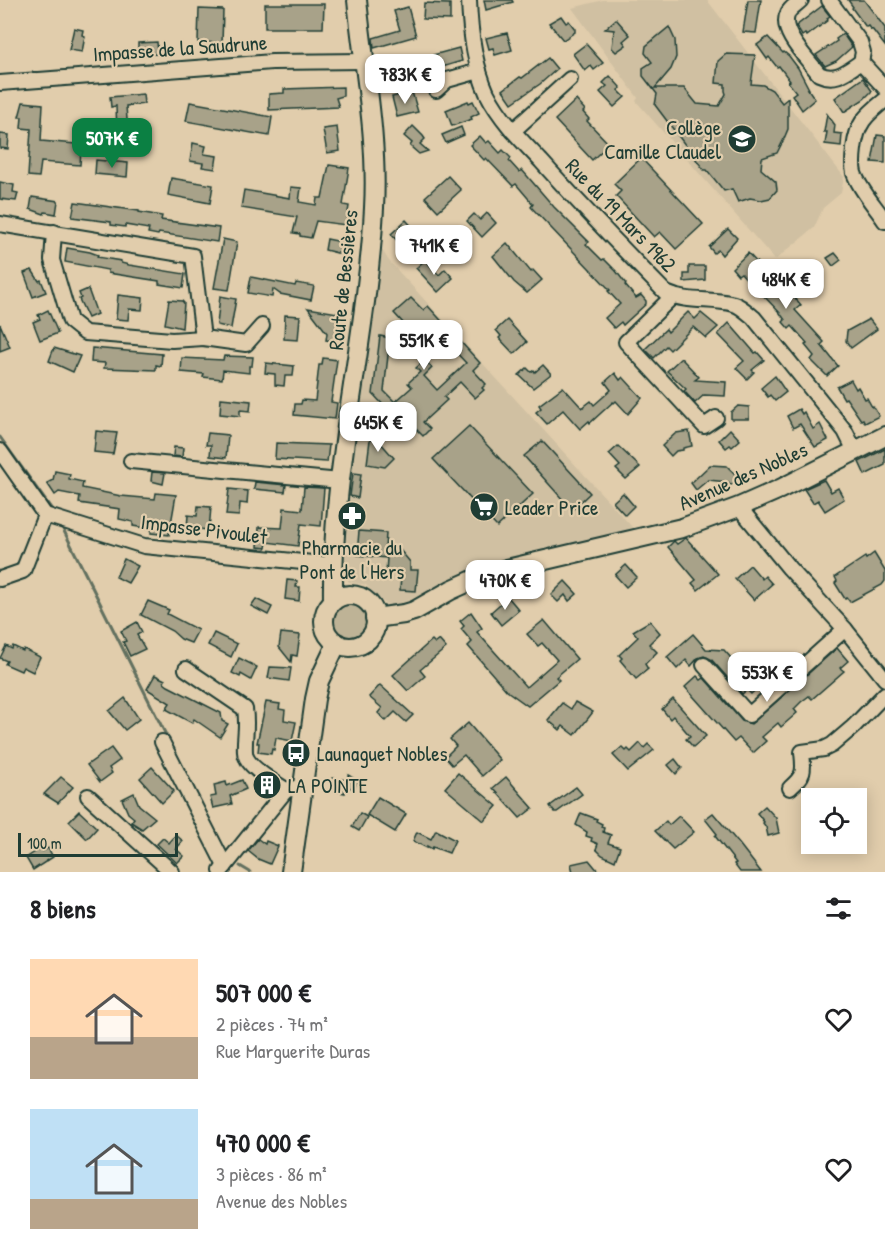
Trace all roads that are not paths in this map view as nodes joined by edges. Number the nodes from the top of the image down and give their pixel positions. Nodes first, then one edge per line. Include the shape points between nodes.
1 (469, 0) edge
2 (801, 0) edge
3 (829, 0) edge
4 (362, 1) edge
5 (364, 61) junction
6 (861, 62) junction
7 (479, 71) junction
8 (570, 79) dead end
9 (0, 83) edge
10 (885, 88) edge
11 (436, 90) dead end
12 (885, 100) edge
13 (513, 130) junction
14 (885, 221) edge
15 (0, 224) edge
16 (54, 232) junction
17 (672, 296) junction
18 (262, 326) dead end
19 (203, 338) junction
20 (716, 418) dead end
21 (885, 436) edge
22 (0, 451) edge
23 (855, 451) junction
24 (131, 461) dead end
25 (340, 481) junction
26 (738, 507) junction
27 (45, 515) junction
28 (332, 565) junction
29 (0, 579) edge
30 (354, 595) junction
31 (333, 601) junction
32 (375, 618) junction
33 (845, 629) junction
34 (337, 644) junction
35 (704, 665) dead end
36 (186, 669) dead end
37 (885, 679) edge
38 (885, 694) edge
39 (162, 742) dead end
40 (790, 788) dead end
41 (294, 789) junction
42 (88, 796) dead end
43 (223, 869) edge
44 (172, 872) edge
45 (291, 872) edge

1 - 7 street, Rue du 19 Mars 1962
2 - 6 street via 789,11 785,30 819,74 838,77
3 - 6 street via 860,42
4 - 5 main road, Route de Bessières
5 - 9 street, Impasse de la Saudrune via 272,62
5 - 25 main road, Route de Bessières via 375,168 374,208
6 - 10 street
7 - 11 street via 447,80
7 - 13 street, Rue du 19 Mars 1962 via 499,114
8 - 13 street
12 - 14 street via 860,124 852,161 859,183
13 - 17 street, Rue du 19 Mars 1962 via 579,204
15 - 16 street
16 - 19 street via 193,256
16 - 19 street via 52,260 70,321 85,333 172,340
17 - 20 street via 626,342 704,426
17 - 23 street, Rue du 19 Mars 1962 via 736,304 754,318 845,431
18 - 19 street via 246,344
21 - 23 main road, Avenue des Nobles
22 - 27 street
23 - 26 main road, Avenue des Nobles
24 - 25 street
25 - 28 main road, Route de Bessières
26 - 32 main road, Avenue des Nobles via 682,528 507,569 451,590 414,611
26 - 33 street
27 - 28 street, Impasse Pivoulet via 144,546
27 - 29 street via 23,571
28 - 30 main road
28 - 31 main road, Route de Bessières
30 - 31 main road
30 - 32 main road via 369,603
31 - 34 main road via 327,607 324,623
32 - 34 main road via 367,640 352,646
33 - 35 street via 749,715
33 - 37 street
34 - 41 main road via 317,690
36 - 41 street via 245,709 249,764
38 - 40 street via 832,745 802,752 804,771
39 - 43 street
41 - 43 street
41 - 45 main road
42 - 44 street

